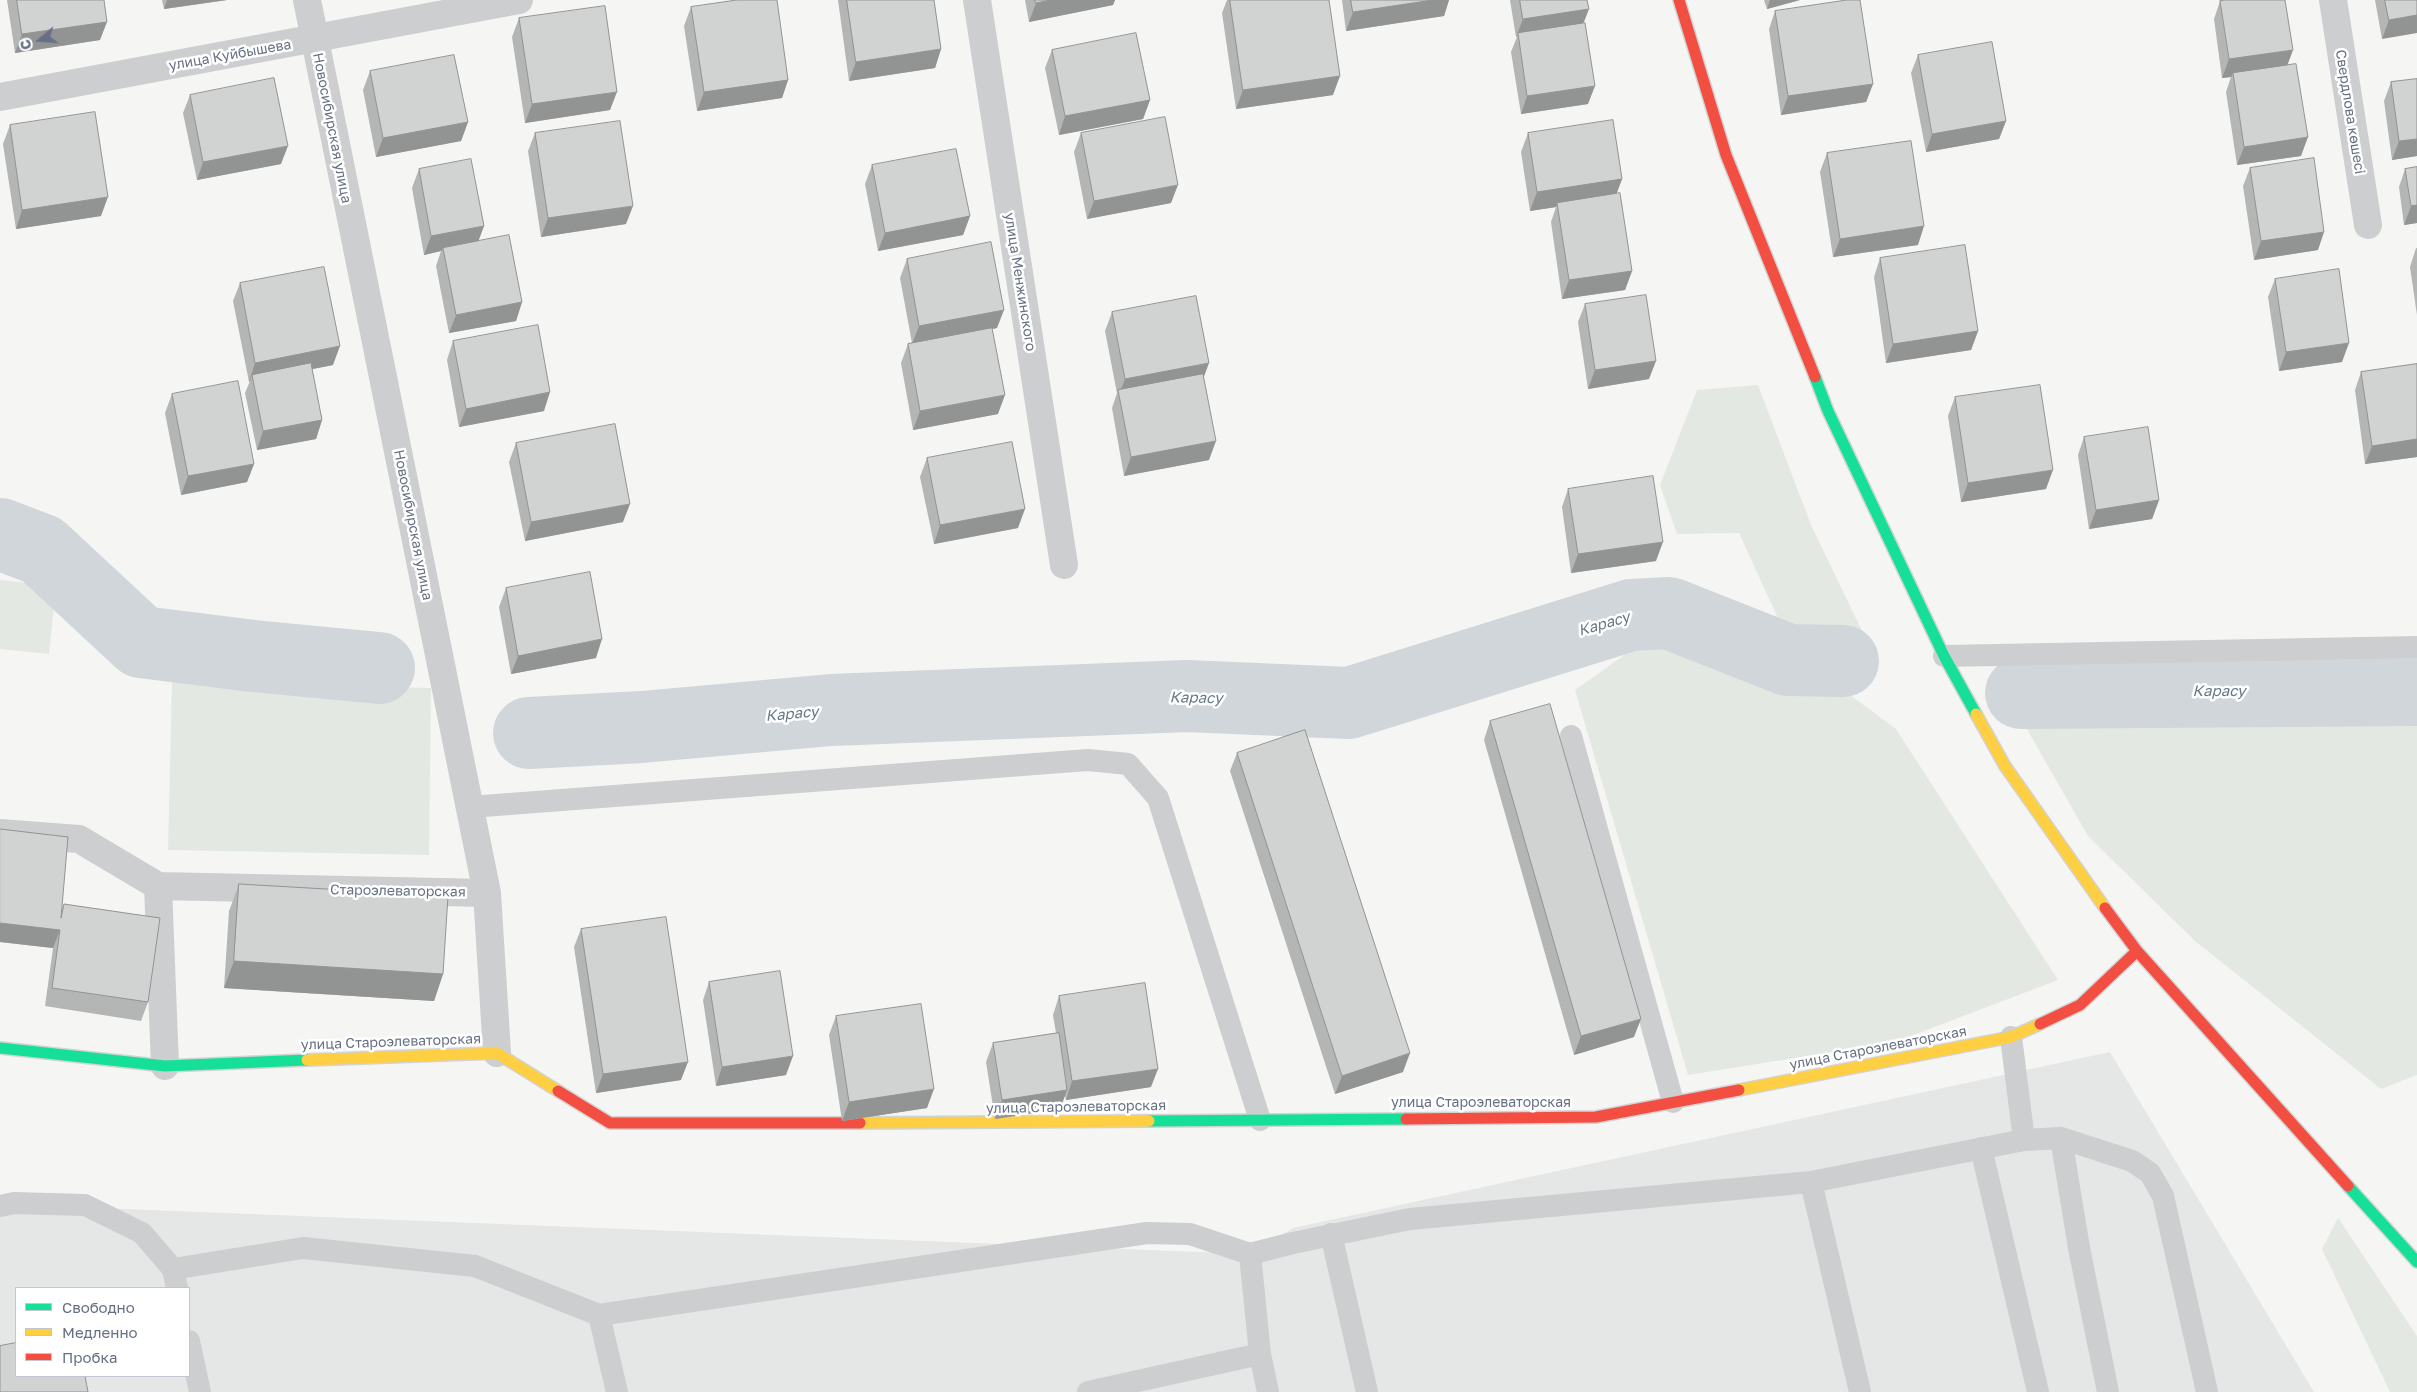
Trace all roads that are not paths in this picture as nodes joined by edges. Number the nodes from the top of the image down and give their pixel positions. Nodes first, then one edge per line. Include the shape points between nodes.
1 (307, 0) edge
2 (520, 0) edge
3 (977, 0) edge
4 (1679, 0) edge
5 (2333, 0) edge
6 (314, 39) junction
7 (0, 97) edge
8 (2368, 225) dead end
9 (1064, 565) dead end
10 (2417, 647) edge
11 (1944, 656) junction
12 (1571, 736) dead end
13 (470, 807) junction
14 (0, 833) edge
15 (158, 886) junction
16 (487, 893) junction
17 (2137, 951) junction
18 (2011, 1037) junction
19 (0, 1048) edge
20 (497, 1053) junction
21 (165, 1066) junction
22 (1672, 1102) junction
23 (1260, 1120) junction
24 (2061, 1138) junction
25 (2024, 1140) junction
26 (1981, 1148) junction
27 (1811, 1182) junction
28 (0, 1206) edge
29 (2390, 1233) junction
30 (1331, 1234) junction
31 (1250, 1254) junction
32 (2417, 1262) edge
33 (2412, 1274) dead end
34 (175, 1279) edge
35 (599, 1315) junction
36 (190, 1346) edge
37 (1260, 1354) junction
38 (200, 1392) edge
39 (617, 1392) edge
40 (1088, 1392) edge
41 (1268, 1392) edge
42 (1367, 1392) edge
43 (1860, 1392) edge
44 (2038, 1392) edge
45 (2108, 1392) edge
46 (2207, 1392) edge

1 - 6 street, Новосибирская улица
2 - 6 street, улица Куйбышева
3 - 9 street, улица Менжинского
4 - 11 street via 1726,155 1825,402
5 - 8 street, Свердлова көшесі
6 - 7 street, улица Куйбышева
6 - 13 street, Новосибирская улица
10 - 11 lane
11 - 17 street via 2005,766
12 - 22 lane
13 - 16 street, Новосибирская улица
13 - 23 lane via 1088,760 1128,764 1158,798
14 - 15 street, Староэлеваторская via 80,840
15 - 16 street, Староэлеваторская
15 - 21 street
16 - 20 street, Новосибирская улица
17 - 18 street, улица Староэлеваторская via 2080,1005
17 - 29 street
18 - 22 street, улица Староэлеваторская
18 - 25 lane
19 - 21 street, улица Староэлеваторская
20 - 21 street, улица Староэлеваторская
20 - 23 street, улица Староэлеваторская via 610,1123
22 - 23 street, улица Староэлеваторская via 1596,1118
24 - 25 lane
24 - 45 lane
24 - 46 lane via 2132,1161 2150,1173 2163,1196
25 - 26 lane
26 - 27 lane
26 - 44 lane
27 - 30 lane via 1410,1219
27 - 43 lane
28 - 34 lane via 14,1203 85,1205 142,1232
29 - 32 street
29 - 33 street
30 - 31 lane
30 - 42 lane
31 - 35 lane via 1190,1234 1147,1233
31 - 37 lane
34 - 35 lane via 303,1248 475,1266
35 - 39 lane
36 - 38 lane
37 - 40 lane
37 - 41 lane

